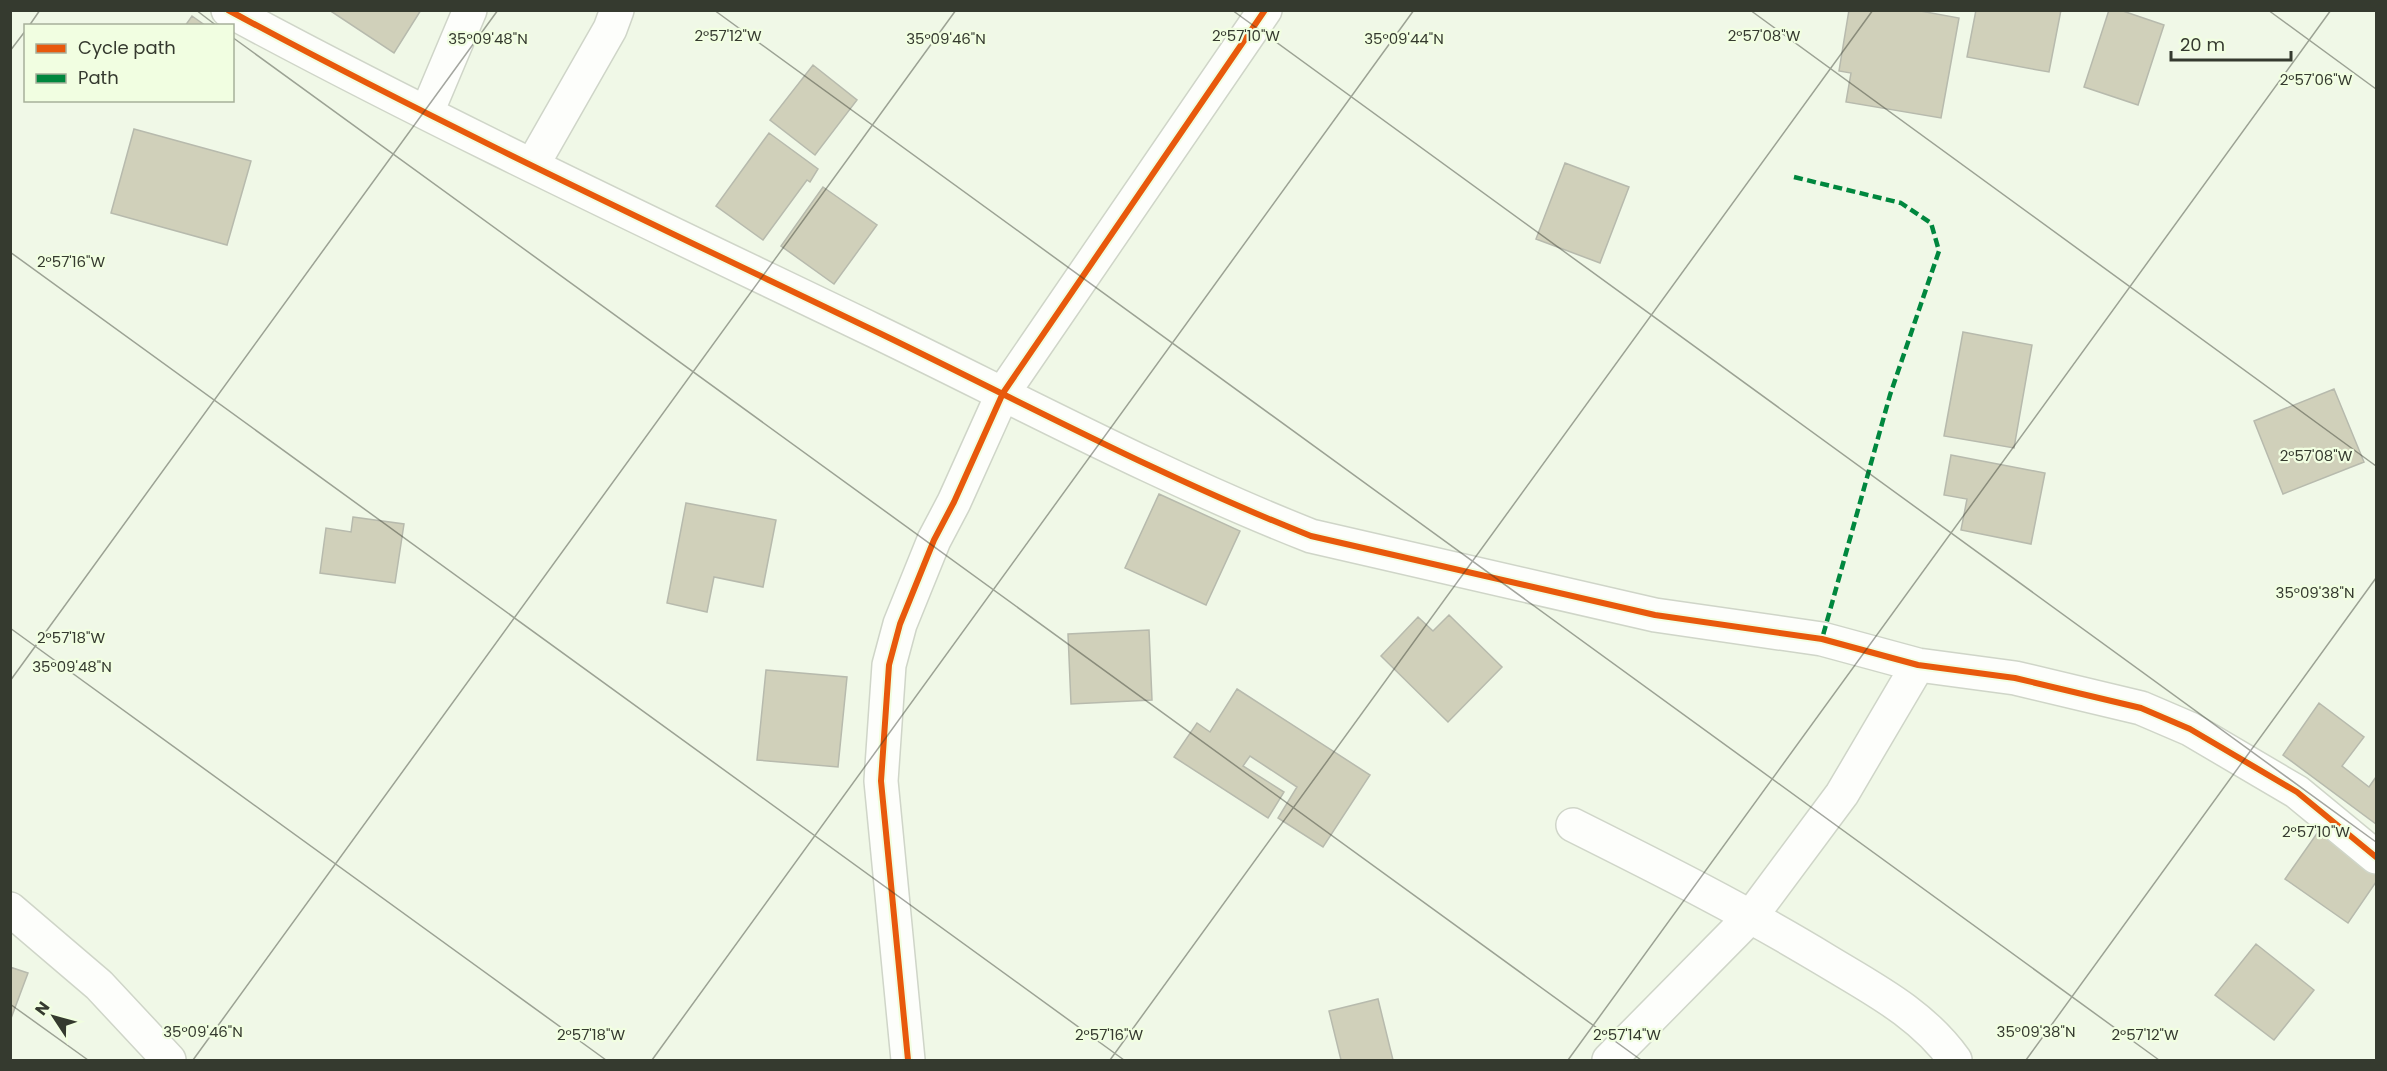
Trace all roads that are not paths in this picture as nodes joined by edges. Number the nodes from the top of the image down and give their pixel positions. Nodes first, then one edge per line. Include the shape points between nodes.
1 (228, 10) edge
2 (470, 10) edge
3 (617, 10) edge
4 (1265, 10) edge
5 (427, 112) junction
6 (532, 164) junction
7 (1003, 393) junction
8 (1918, 665) junction
9 (1574, 825) dead end
10 (2376, 857) edge
11 (10, 909) edge
12 (1752, 915) junction
13 (169, 1060) edge
14 (908, 1060) edge
15 (1609, 1060) edge
16 (1955, 1060) edge

1 - 5 street
2 - 5 street
3 - 6 street via 610,29
4 - 7 street
5 - 6 street
6 - 7 street
7 - 8 street via 1232,503 1311,536 1655,615 1822,639
7 - 14 street via 934,540 900,624 889,665 881,781
8 - 10 street via 2015,678 2141,708 2190,729 2297,792
8 - 12 street via 1842,794
9 - 12 street
11 - 13 street via 99,985
12 - 15 street
12 - 16 street via 1906,1008 1937,1036

